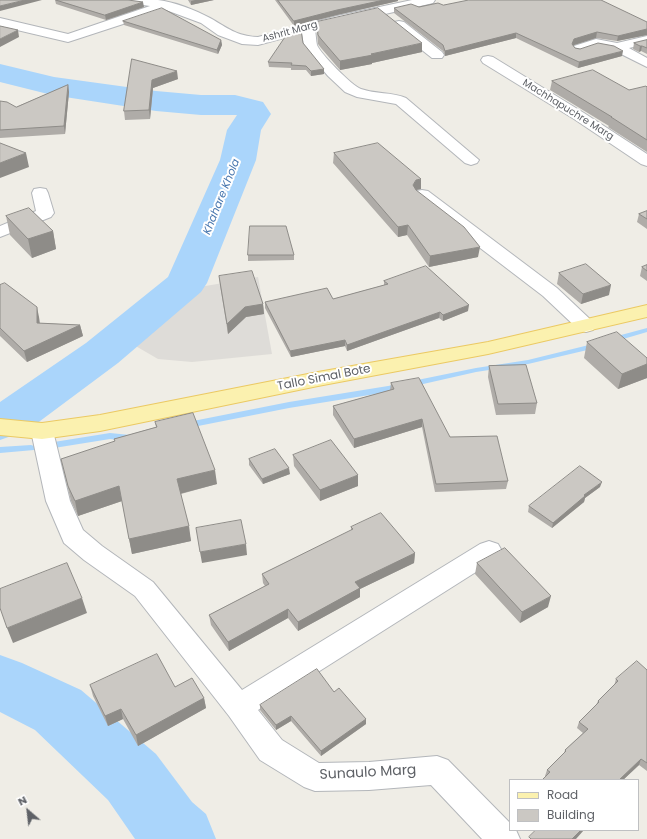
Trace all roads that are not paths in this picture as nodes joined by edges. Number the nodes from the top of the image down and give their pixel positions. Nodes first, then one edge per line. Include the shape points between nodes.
1 (133, 0) edge
2 (429, 0) edge
3 (164, 5) junction
4 (380, 11) junction
5 (0, 22) edge
6 (308, 28) junction
7 (647, 40) edge
8 (617, 47) junction
9 (579, 49) edge
10 (437, 55) dead end
11 (488, 60) dead end
12 (647, 63) edge
13 (471, 160) dead end
14 (647, 161) edge
15 (40, 193) dead end
16 (422, 195) edge
17 (0, 232) edge
18 (647, 311) edge
19 (586, 326) junction
20 (7, 427) edge
21 (42, 431) junction
22 (489, 551) dead end
23 (239, 707) junction
24 (504, 839) edge

1 - 3 street, Ashrit Marg
2 - 4 street, Ashrit Marg
3 - 5 street via 68,38
3 - 6 street, Ashrit Marg via 205,20 242,40 258,41
4 - 6 street, Ashrit Marg
4 - 10 street
6 - 13 street via 311,47 350,88 357,92 402,101
7 - 8 street
8 - 9 street via 596,43
8 - 12 street
11 - 14 street, Machhapuchre Marg
15 - 17 street via 45,213
16 - 19 street via 550,292
18 - 19 main road, Tallo Simal Bote
19 - 21 main road, Tallo Simal Bote via 100,423
20 - 21 main road, Tallo Simal Bote
21 - 23 street, Sunaulo Marg via 58,501 73,536 144,588
22 - 23 street
23 - 24 street, Sunaulo Marg via 271,750 314,777 369,776 437,770

